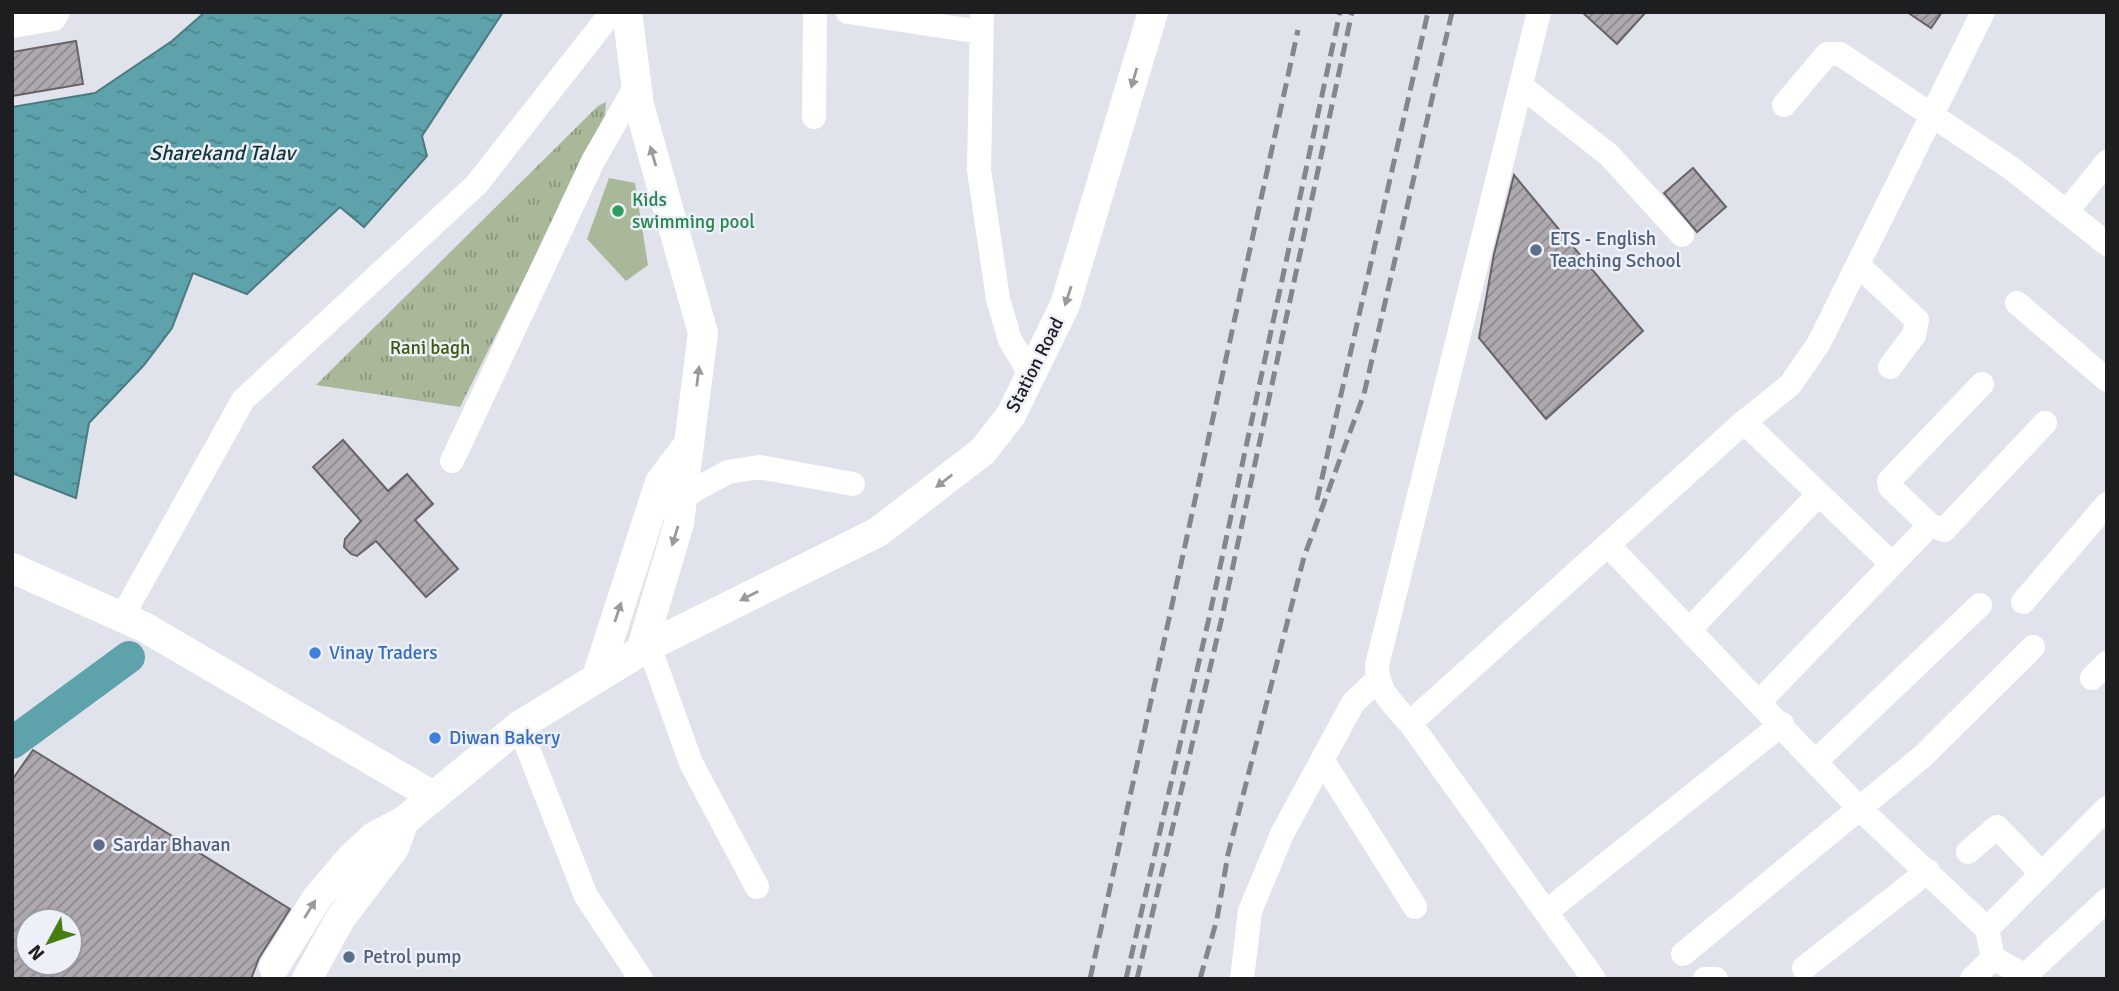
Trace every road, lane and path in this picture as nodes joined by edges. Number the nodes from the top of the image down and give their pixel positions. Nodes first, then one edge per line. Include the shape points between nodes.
1 (58, 12) edge
2 (612, 12) edge
3 (627, 12) edge
4 (815, 12) edge
5 (848, 12) edge
6 (1153, 12) edge
7 (1539, 12) edge
8 (1983, 12) edge
9 (982, 22) edge
10 (12, 26) edge
11 (636, 86) junction
12 (1521, 86) junction
13 (1784, 105) dead end
14 (814, 117) dead end
15 (1932, 118) junction
16 (2107, 162) edge
17 (2066, 212) junction
18 (1682, 235) dead end
19 (2107, 244) edge
20 (1859, 265) junction
21 (2017, 303) dead end
22 (1890, 367) dead end
23 (1031, 375) junction
24 (2107, 380) edge
25 (1982, 384) dead end
26 (1744, 422) junction
27 (2045, 423) dead end
28 (689, 444) junction
29 (452, 461) dead end
30 (853, 484) dead end
31 (1818, 495) junction
32 (682, 496) junction
33 (2107, 504) edge
34 (1930, 525) junction
35 (1608, 545) junction
36 (1891, 563) junction
37 (12, 568) edge
38 (2023, 602) dead end
39 (1980, 605) dead end
40 (122, 617) junction
41 (1689, 630) junction
42 (2033, 647) dead end
43 (645, 649) junction
44 (597, 677) junction
45 (1377, 680) junction
46 (1759, 701) junction
47 (1410, 723) junction
48 (1782, 724) junction
49 (519, 726) junction
50 (1323, 761) junction
51 (1816, 761) junction
52 (433, 796) junction
53 (1859, 808) junction
54 (2107, 808) edge
55 (404, 821) junction
56 (1968, 852) dead end
57 (1928, 872) junction
58 (2042, 874) junction
59 (757, 887) dead end
60 (2107, 900) edge
61 (1415, 907) dead end
62 (1546, 912) junction
63 (1987, 929) junction
64 (1683, 954) dead end
65 (1804, 968) dead end
66 (1994, 969) edge
67 (269, 973) edge
68 (306, 979) edge
69 (641, 979) edge
70 (1242, 979) edge
71 (1594, 979) edge
72 (1705, 979) edge
73 (1716, 979) edge
74 (1972, 979) edge

1 - 10 street via 54,19
2 - 40 street via 476,185 243,400
3 - 11 main road
4 - 14 street
5 - 9 street
6 -> 23 main road, Station Road via 1065,305
7 - 12 street
8 - 15 street
9 - 23 street via 979,170 998,299 1010,340
28 -> 11 main road via 703,333
11 - 29 street via 593,161
12 - 18 street via 1609,155
12 - 45 street via 1377,665
13 - 15 street via 1827,54 1835,52
15 - 17 street via 2011,168
15 - 20 street
16 - 17 street
17 - 19 street
20 - 22 street via 1917,320 1914,335
20 - 26 street via 1802,369 1790,385
21 - 24 street
23 -> 43 main road, Station Road via 1011,415 983,451 877,532
25 - 34 street via 1889,481
26 - 31 street
26 - 35 street
27 - 34 street via 1944,530
28 - 32 main road
44 -> 28 main road via 660,482
30 - 32 street via 759,467 729,472
31 - 36 street
31 - 41 street
32 -> 43 main road
33 - 38 street
34 - 36 street
35 - 41 street
35 - 47 street
36 - 46 street
37 - 40 main road
39 - 51 street
40 - 52 main road
41 - 46 street
42 - 53 street via 1929,751
43 - 44 main road, Station Road
43 - 59 street via 691,763
44 - 49 main road, Station Road
45 - 47 street
45 - 50 street via 1353,703
46 - 48 street
47 - 62 street
48 - 51 street
48 - 62 street
49 - 52 main road, Station Road
49 - 69 street via 586,896
50 - 61 street
50 - 70 street via 1282,834 1250,911
51 - 53 street
52 - 55 main road, Station Road
53 - 57 street
53 - 64 street
54 - 58 street
67 -> 55 main road via 317,898 353,856 375,836
55 - 68 main road via 394,848 340,919
56 - 58 street via 1997,827
57 - 63 street
57 - 65 street
58 - 63 street
60 - 66 street via 2028,973
62 - 71 street
63 - 66 street
66 - 74 street
67 - 68 main road via 288,965
72 - 73 street

